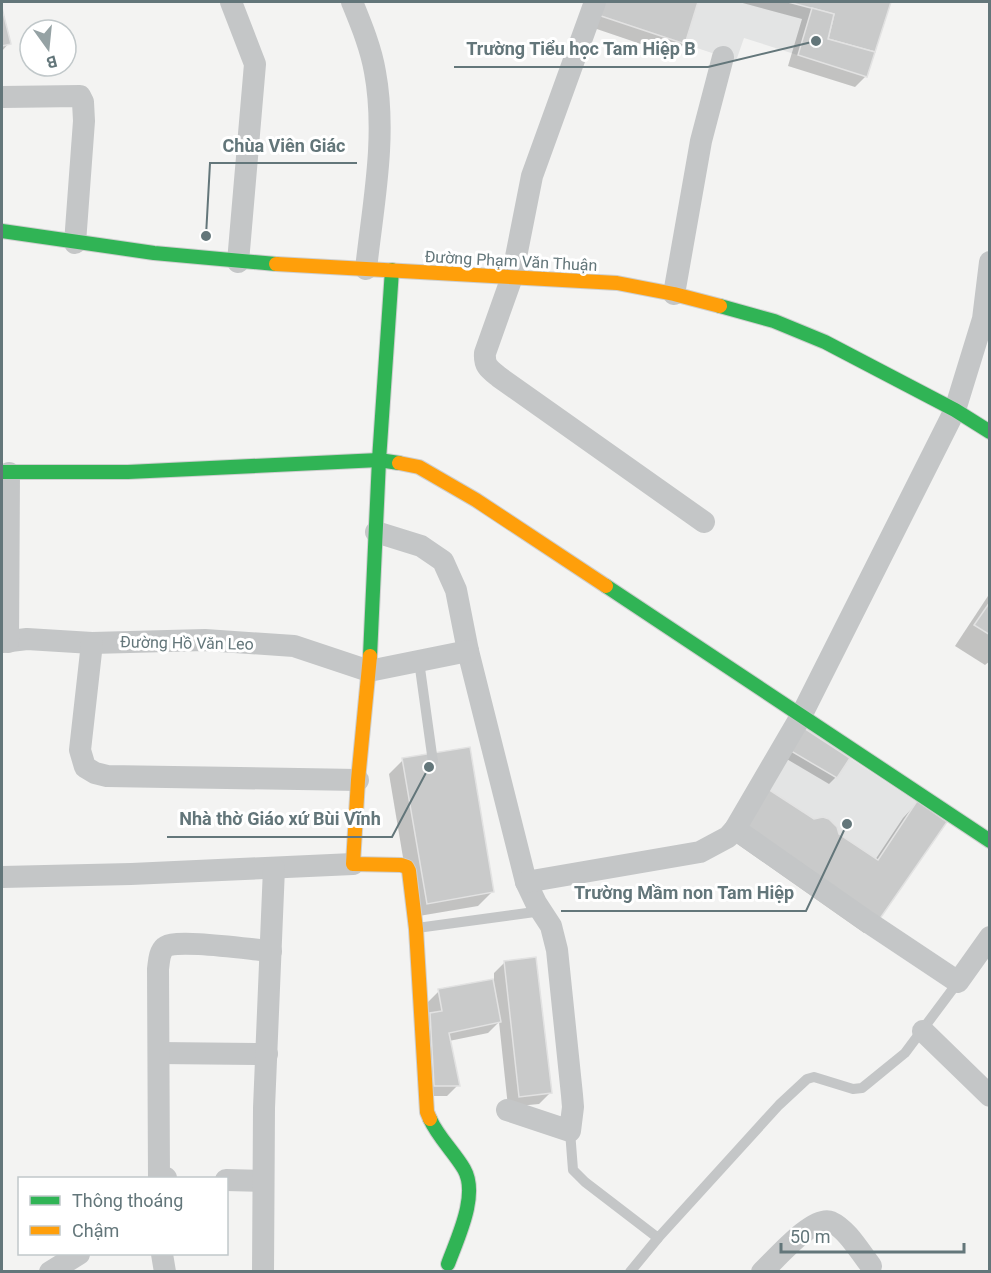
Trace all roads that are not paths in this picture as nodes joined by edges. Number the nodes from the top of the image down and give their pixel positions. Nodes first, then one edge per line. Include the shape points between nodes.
1 (231, 2) edge
2 (352, 2) edge
3 (590, 4) edge
4 (723, 57) dead end
5 (2, 97) edge
6 (2, 231) edge
7 (75, 243) junction
8 (238, 262) junction
9 (990, 262) edge
10 (366, 269) junction
11 (392, 270) junction
12 (512, 277) junction
13 (674, 294) junction
14 (955, 410) junction
15 (990, 432) edge
16 (379, 460) junction
17 (5, 473) edge
18 (704, 522) dead end
19 (376, 532) junction
20 (5, 642) edge
21 (92, 643) junction
22 (468, 651) junction
23 (419, 661) junction
24 (369, 671) junction
25 (801, 716) junction
26 (433, 762) dead end
27 (358, 780) junction
28 (735, 829) junction
29 (990, 841) edge
30 (353, 864) junction
31 (274, 868) junction
32 (2, 877) edge
33 (526, 882) junction
34 (542, 911) junction
35 (416, 928) junction
36 (990, 937) edge
37 (271, 951) junction
38 (958, 982) junction
39 (923, 1031) junction
40 (159, 1053) junction
41 (267, 1054) junction
42 (990, 1096) edge
43 (507, 1110) dead end
44 (570, 1131) junction
45 (159, 1177) edge
46 (228, 1180) edge
47 (263, 1181) junction
48 (658, 1238) junction
49 (77, 1255) edge
50 (162, 1255) edge
51 (448, 1264) dead end
52 (871, 1266) dead end
53 (50, 1272) edge
54 (165, 1272) edge
55 (263, 1272) edge
56 (630, 1272) edge
57 (762, 1272) edge

1 - 8 street via 255,64
2 - 10 street via 375,69 379,98 381,143
3 - 12 street via 532,176
4 - 13 street via 700,141
5 - 7 street via 80,96 83,102
6 - 7 street, Đường Phạm Văn Thuận
7 - 8 street, Đường Phạm Văn Thuận
8 - 10 street, Đường Phạm Văn Thuận
9 - 14 street via 983,319
10 - 11 street, Đường Phạm Văn Thuận
11 - 12 street, Đường Phạm Văn Thuận
11 - 16 street
12 - 13 street, Đường Phạm Văn Thuận via 617,283
12 - 18 street via 485,353 487,368
13 - 14 street, Đường Phạm Văn Thuận via 774,321 834,347
14 - 15 street, Đường Phạm Văn Thuận
14 - 25 street
16 - 17 street via 128,472
16 - 19 street
16 - 25 street via 419,467 476,500
17 - 20 street
19 - 22 street via 421,546 443,561 456,590
19 - 24 street
20 - 21 street, Đường Hồ Văn Leo via 27,639
21 - 24 street, Đường Hồ Văn Leo via 205,640 294,646
21 - 27 street via 80,750 85,767 95,773
22 - 23 street
22 - 33 street
23 - 24 street
23 - 26 lane
24 - 27 street
25 - 28 street
25 - 29 street
27 - 30 street
28 - 33 street via 700,852
28 - 38 street
30 - 31 street
30 - 35 street via 407,867
31 - 32 street
31 - 37 street
33 - 34 street
34 - 35 lane
34 - 44 street via 551,926 557,950 564,1001 573,1107
35 - 51 street via 427,1112 466,1172 469,1186 469,1203
36 - 38 street
37 - 40 street via 183,943 164,948 158,969
37 - 41 street
38 - 39 lane
39 - 42 street
39 - 48 lane via 905,1053 862,1088 814,1077 807,1079
40 - 41 street
40 - 45 street
41 - 47 street
43 - 44 street
44 - 48 lane via 573,1170
46 - 47 street
47 - 55 street
48 - 56 lane
49 - 53 street
50 - 54 street
52 - 57 street via 842,1230 827,1220 814,1223

